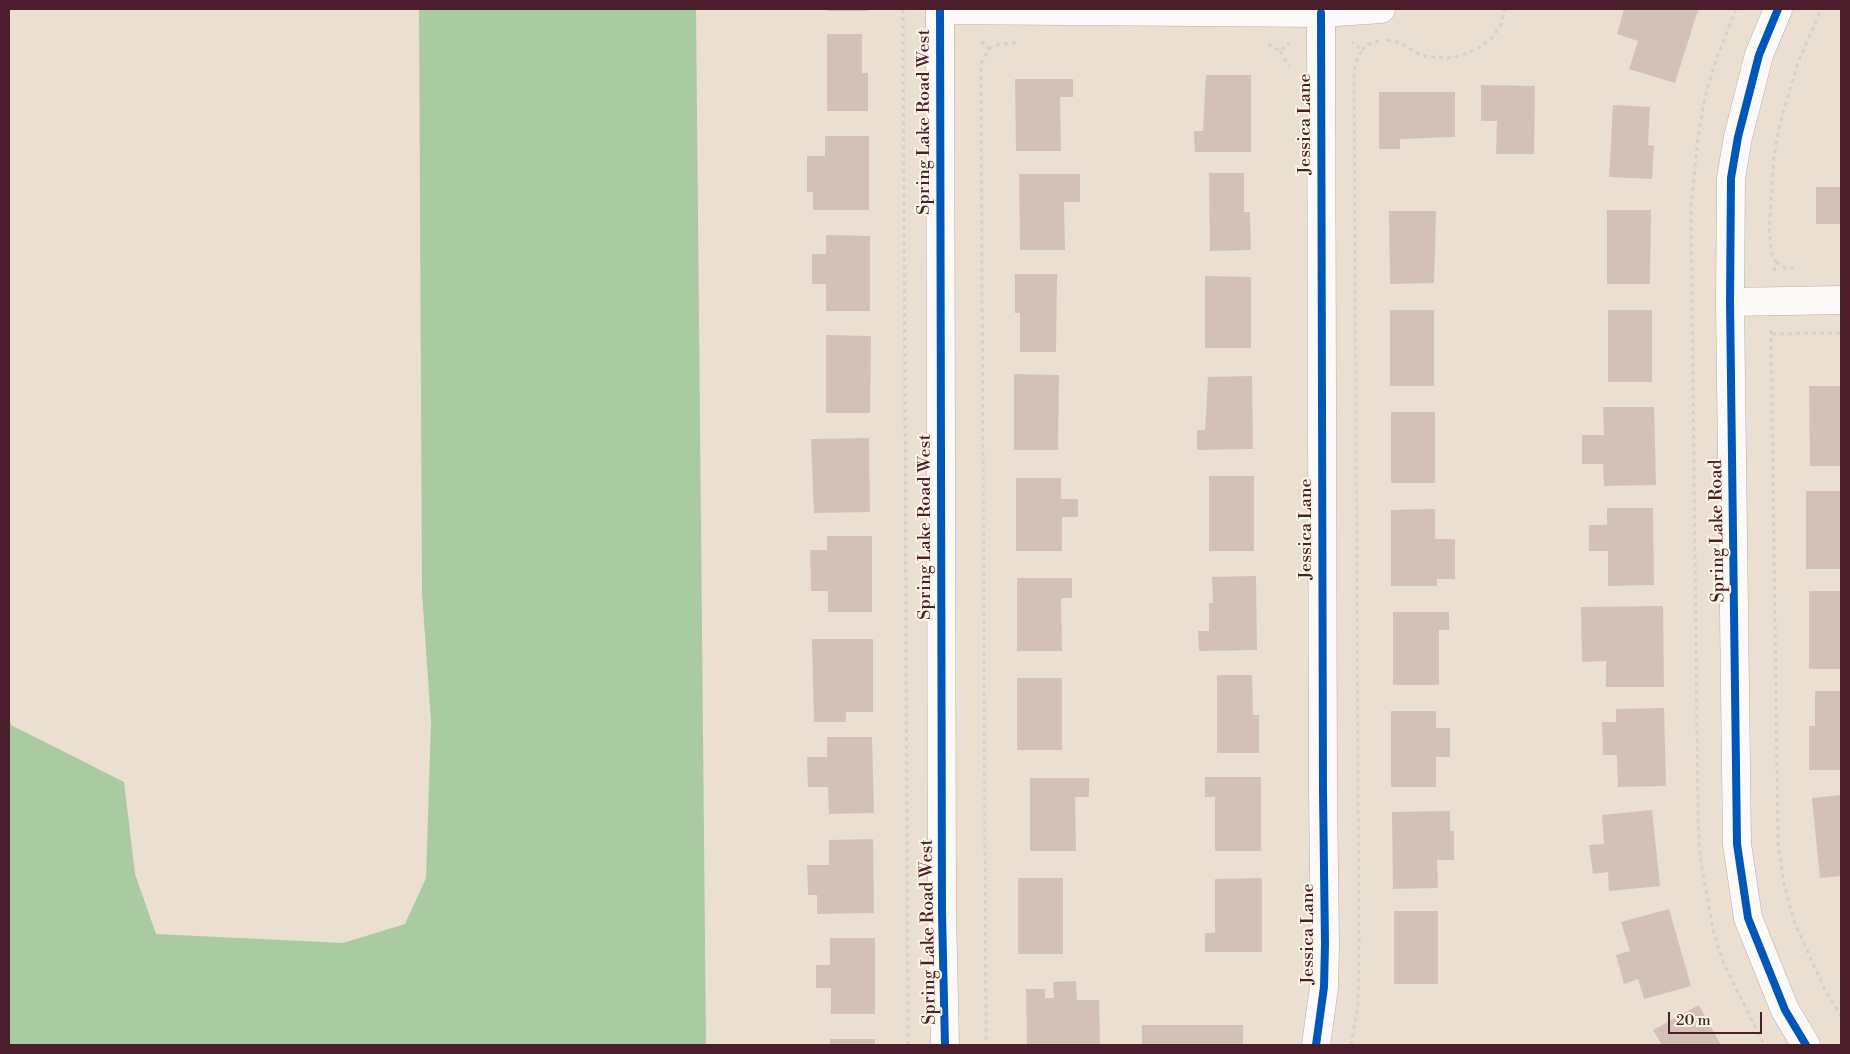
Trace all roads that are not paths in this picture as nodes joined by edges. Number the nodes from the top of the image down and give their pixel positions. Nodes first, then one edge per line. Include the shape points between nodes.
1 (940, 9) edge
2 (1381, 9) edge
3 (1778, 9) edge
4 (1321, 13) junction
5 (1841, 300) edge
6 (1730, 302) junction
7 (945, 1045) edge
8 (1316, 1045) edge
9 (1806, 1045) edge

1 - 4 street
1 - 7 street, Spring Lake Road West
2 - 4 street
3 - 6 street, Spring Lake Road via 1759,55 1731,178
4 - 8 street, Jessica Lane via 1325,944 1324,987
5 - 6 street
6 - 9 street, Spring Lake Road via 1737,844 1748,918 1785,1010

